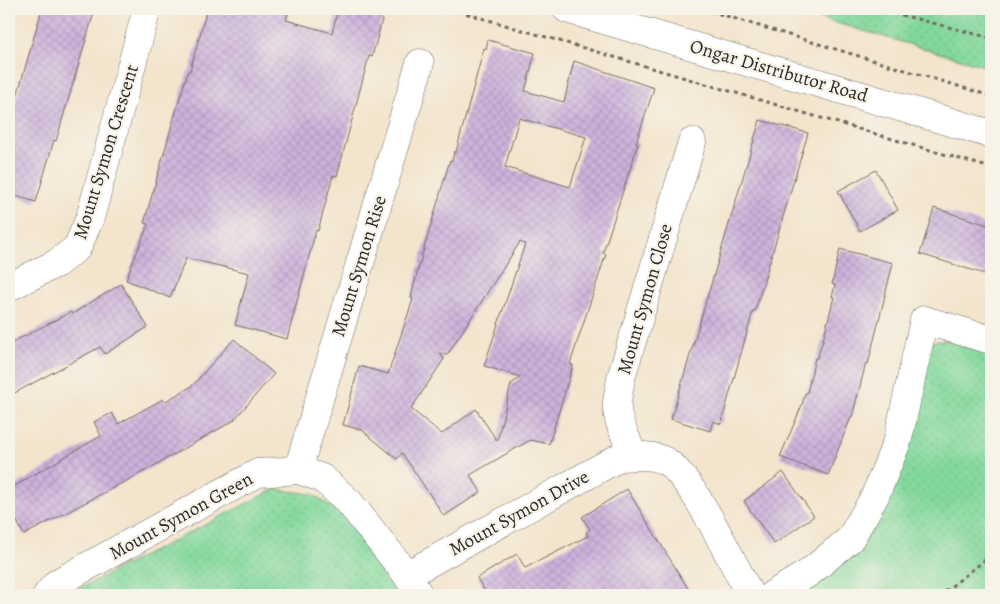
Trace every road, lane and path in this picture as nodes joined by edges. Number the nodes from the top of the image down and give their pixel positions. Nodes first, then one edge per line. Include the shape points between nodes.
1 (147, 9) edge
2 (451, 9) edge
3 (567, 9) edge
4 (703, 9) edge
5 (878, 9) edge
6 (991, 38) edge
7 (420, 63) dead end
8 (991, 96) edge
9 (991, 134) edge
10 (692, 142) dead end
11 (991, 168) edge
12 (9, 287) edge
13 (991, 340) edge
14 (633, 456) junction
15 (298, 470) junction
16 (991, 555) edge
17 (413, 585) edge
18 (47, 595) edge
19 (750, 595) edge
20 (772, 595) edge
21 (938, 595) edge

1 - 12 street, Mount Symon Crescent via 90,218 76,248 57,263
2 - 11 path
3 - 9 street, Ongar Distributor Road
4 - 8 path
5 - 6 path
7 - 15 street, Mount Symon Rise
10 - 14 street, Mount Symon Close via 616,404
13 - 20 street via 924,320 898,439 875,496 850,539 810,572
14 - 17 street, Mount Symon Drive via 620,457
14 - 19 street via 652,456 666,462 680,474 709,519
15 - 17 street, Mount Symon Green via 322,478 350,502
15 - 18 street, Mount Symon Green via 258,473 57,583
16 - 21 path

